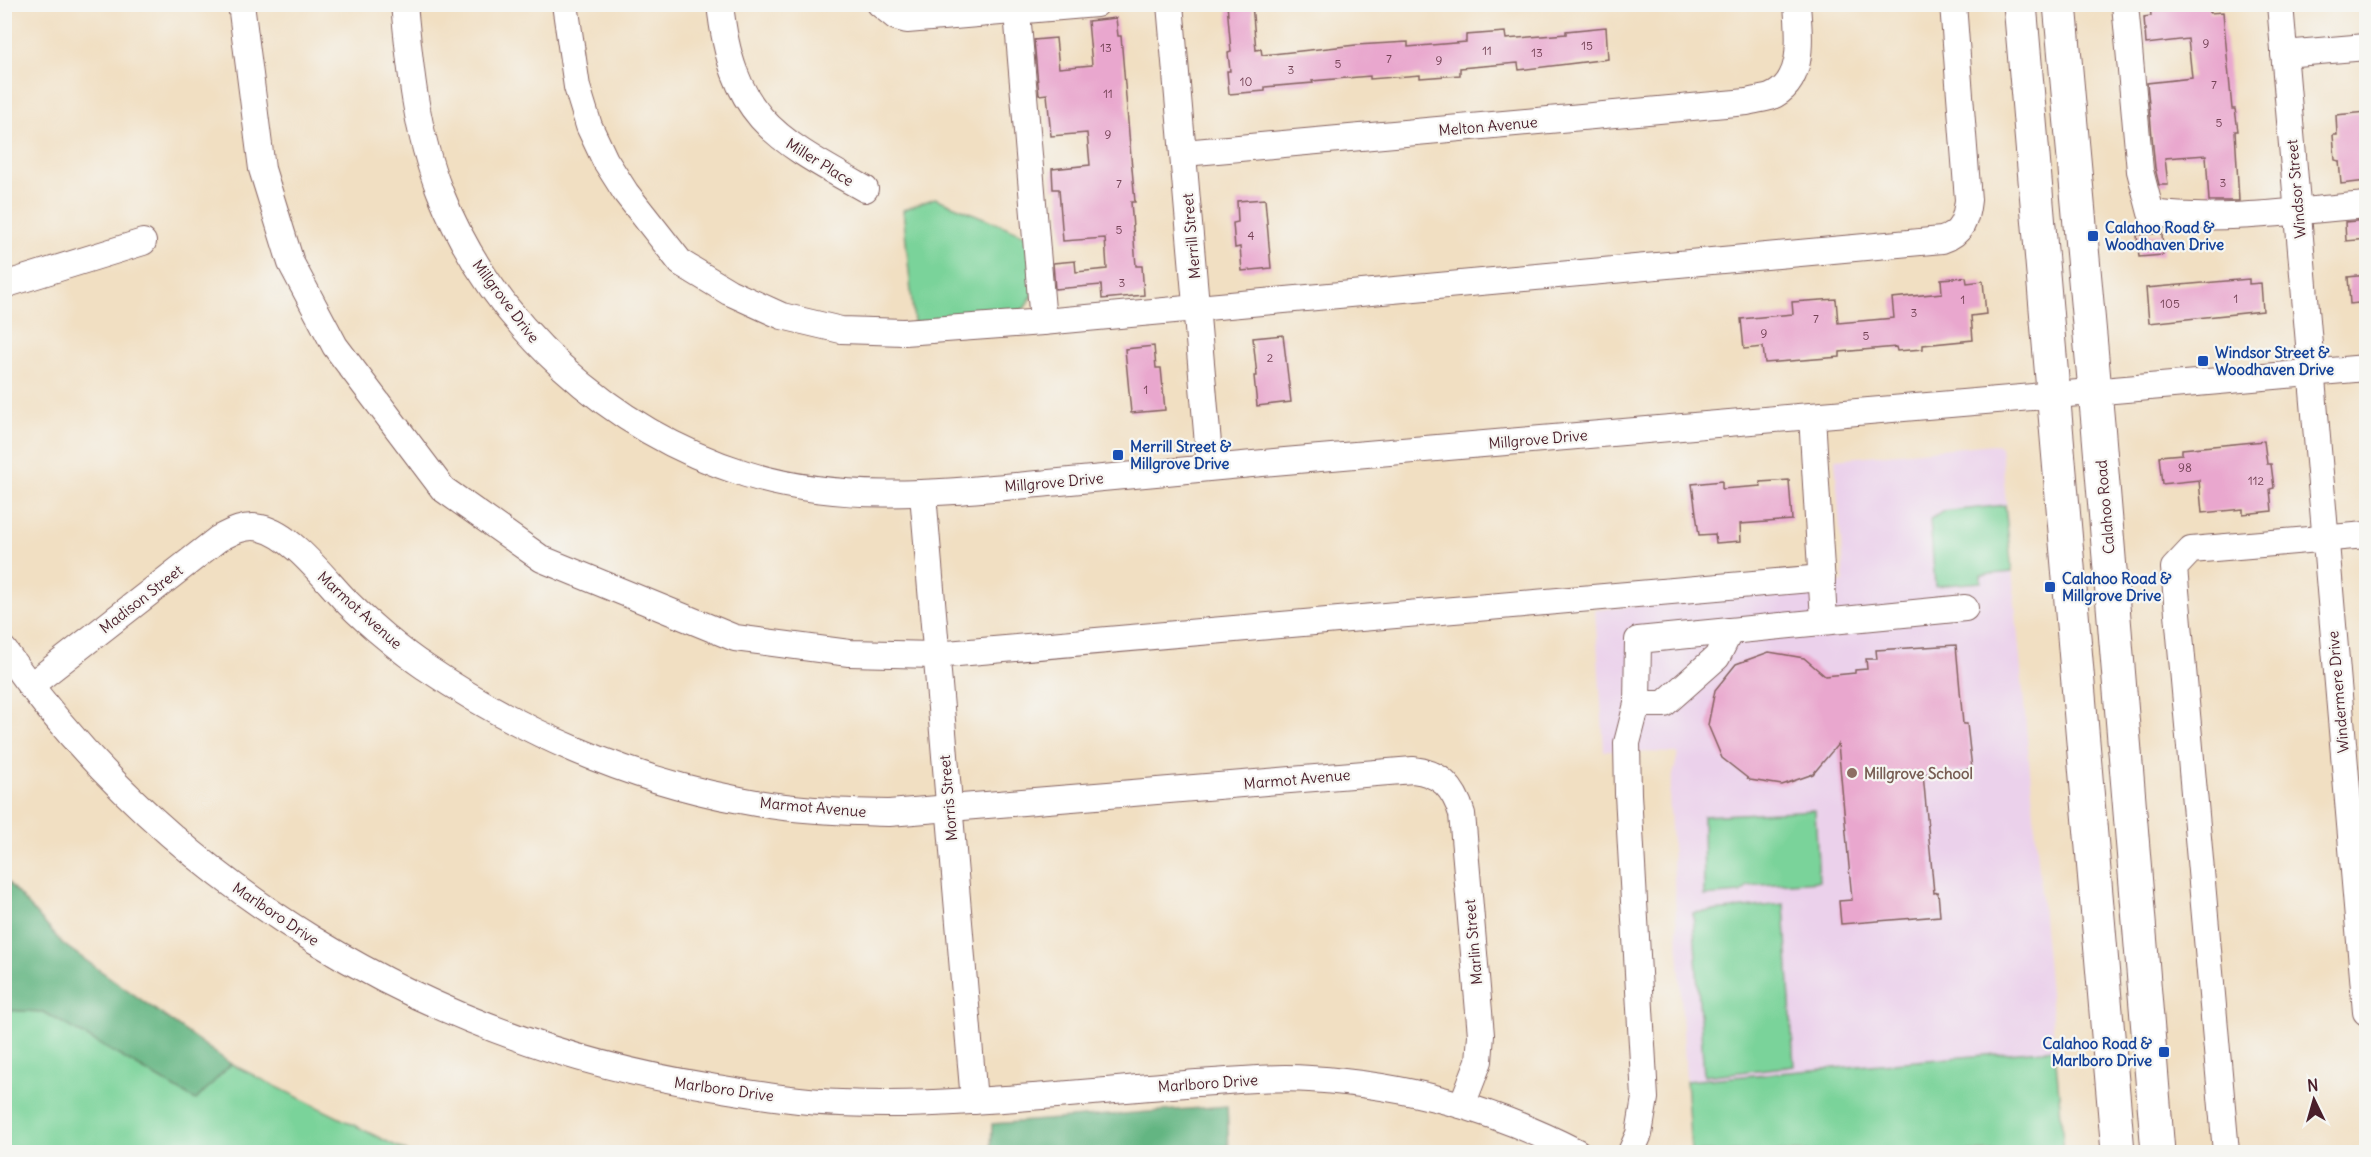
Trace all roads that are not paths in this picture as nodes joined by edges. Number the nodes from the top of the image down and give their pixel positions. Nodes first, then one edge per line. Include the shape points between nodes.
1 (241, 4) edge
2 (404, 4) edge
3 (566, 4) edge
4 (720, 4) edge
5 (880, 4) edge
6 (1096, 4) edge
7 (1170, 4) edge
8 (1797, 4) edge
9 (1953, 4) edge
10 (2019, 4) edge
11 (2060, 4) edge
12 (2125, 4) edge
13 (2280, 4) edge
14 (1017, 12) junction
15 (2367, 47) edge
16 (2284, 54) junction
17 (1184, 153) junction
18 (865, 189) dead end
19 (2367, 205) edge
20 (2298, 210) junction
21 (143, 242) dead end
22 (4, 285) edge
23 (1197, 307) junction
24 (1043, 322) junction
25 (2367, 368) edge
26 (2312, 373) junction
27 (2095, 393) junction
28 (2055, 396) junction
29 (1812, 416) junction
30 (1210, 468) junction
31 (923, 494) junction
32 (259, 527) joint
33 (2367, 535) edge
34 (2325, 538) junction
35 (1822, 578) junction
36 (1965, 608) dead end
37 (1824, 620) junction
38 (1730, 630) junction
39 (4, 650) edge
40 (935, 655) junction
41 (30, 686) junction
42 (1637, 704) junction
43 (1444, 782) joint
44 (950, 809) junction
45 (2367, 1012) edge
46 (974, 1101) junction
47 (1462, 1105) junction
48 (1577, 1152) edge
49 (1631, 1152) edge
50 (2118, 1152) edge
51 (2158, 1152) edge
52 (2226, 1152) edge

1 - 40 street via 262,169 291,263 336,346 443,489 542,559 735,638 849,653
2 - 31 street, Millgrove Drive via 415,103 440,192 484,276 542,349 594,394 649,431 697,455 747,474 789,484 832,491
3 - 24 street via 577,87 589,126 626,193 681,263 729,292 782,316 841,330 904,332
4 - 18 street, Miller Place via 732,69 754,111 798,152
5 - 14 street via 896,17 907,20
6 - 14 street
7 - 17 street, Merrill Street
8 - 17 street, Melton Avenue via 1797,65 1787,84 1771,96 1747,102
9 - 23 street via 1968,200 1961,228 1952,237
10 - 28 main road
11 - 27 main road, Calahoo Road
12 - 20 street via 2140,171 2151,213 2186,218
13 - 16 street, Windsor Street
14 - 24 street
15 - 16 street
16 - 20 street, Windsor Street
17 - 23 street, Merrill Street
19 - 20 street
20 - 26 street, Windsor Street
21 - 22 street
23 - 24 street
23 - 30 street, Merrill Street
25 - 26 street, Millgrove Drive
26 - 27 street, Millgrove Drive
26 - 34 street, Windermere Drive
27 - 28 street, Millgrove Drive
27 - 51 main road, Calahoo Road
28 - 29 street, Millgrove Drive
28 - 50 main road
29 - 30 street, Millgrove Drive
29 - 35 street
30 - 31 street, Millgrove Drive
31 - 40 street, Morris Street
32 - 41 street, Madison Street via 235,529 218,539
32 - 44 street, Marmot Avenue via 291,545 351,606 424,666 484,705 613,766 678,787 742,801 819,811 889,813
33 - 34 street
34 - 45 street, Windermere Drive
34 - 52 street via 2191,550 2174,568
35 - 37 street
35 - 40 street
36 - 37 street
37 - 38 street
38 - 42 street via 1718,657 1664,704
38 - 42 street via 1638,639
39 - 41 street, Marlboro Drive
40 - 44 street, Morris Street
41 - 46 street, Marlboro Drive via 93,760 163,828 232,884 306,937 395,987 474,1022 564,1054 658,1079 751,1094 838,1103
42 - 49 street via 1627,743 1628,794 1645,1098 1639,1134
43 - 44 street, Marmot Avenue via 1429,772 1413,770
43 - 47 street, Marlin Street via 1456,796 1462,814 1481,1035 1479,1061
44 - 46 street, Morris Street
46 - 47 street, Marlboro Drive via 1306,1078 1414,1092
47 - 48 street, Marlboro Drive

